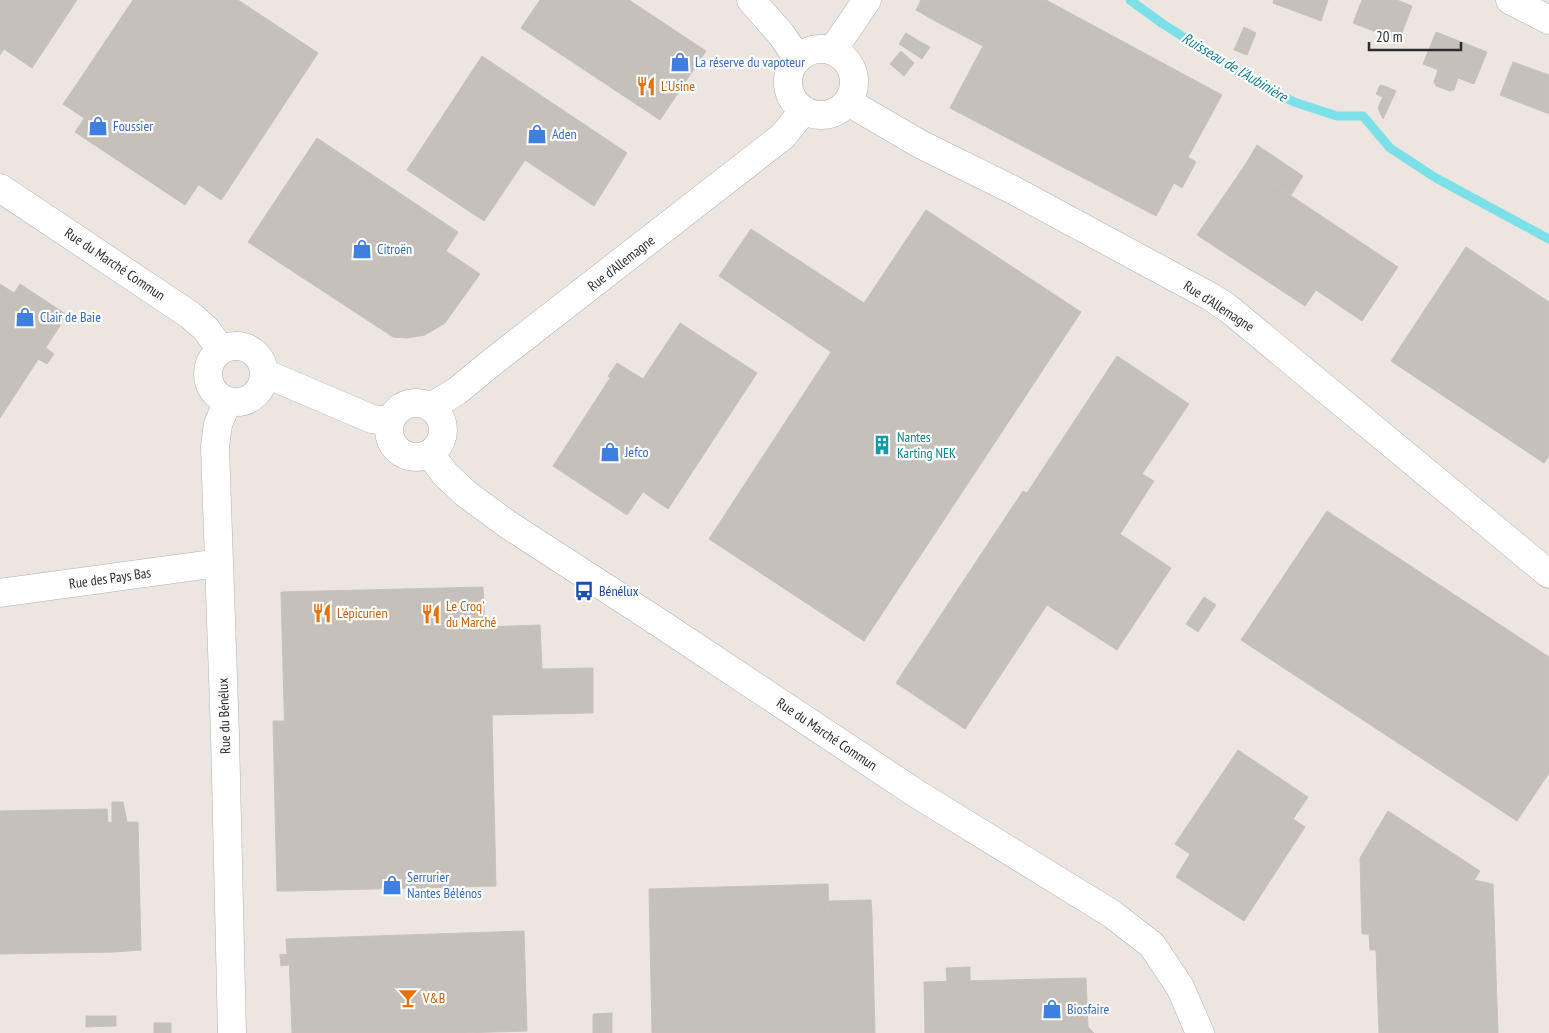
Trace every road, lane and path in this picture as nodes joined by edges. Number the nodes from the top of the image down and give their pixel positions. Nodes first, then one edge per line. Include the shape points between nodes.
1 (751, 0) edge
2 (867, 0) edge
3 (1510, 0) edge
4 (1549, 20) edge
5 (832, 51) junction
6 (798, 59) junction
7 (848, 102) junction
8 (804, 110) junction
9 (0, 188) edge
10 (221, 350) junction
11 (264, 373) junction
12 (228, 401) junction
13 (431, 407) junction
14 (390, 421) junction
15 (430, 454) junction
16 (219, 563) junction
17 (1549, 574) edge
18 (0, 593) edge
19 (232, 1033) edge
20 (1200, 1033) edge

1 - 6 street
2 - 5 street
3 - 4 street
5 - 6 street via 814,50
5 - 7 street via 848,63 853,72 854,82
6 - 8 street via 789,76 789,86 791,96
7 - 8 street via 823,115
7 - 17 street, Rue d'Allemagne via 920,144 1013,190 1229,309
8 - 13 street, Rue d'Allemagne via 783,136 457,391
9 - 10 street, Rue du Marché Commun via 190,315
10 - 11 street via 237,346 253,351
10 - 12 street via 209,364 207,373 213,391
11 - 12 street via 261,386 253,396 241,402
11 - 14 street via 372,419
12 - 16 street, Rue du Bénélux via 218,424 215,447
13 - 14 street via 412,403 403,406
13 - 15 street via 441,419 443,435
14 - 15 street via 389,437 398,452 414,458
15 - 20 street, Rue du Marché Commun via 438,468 451,480 508,524 917,794 1112,914 1152,945 1180,987
16 - 18 street, Rue des Pays Bas
16 - 19 street, Rue du Bénélux

